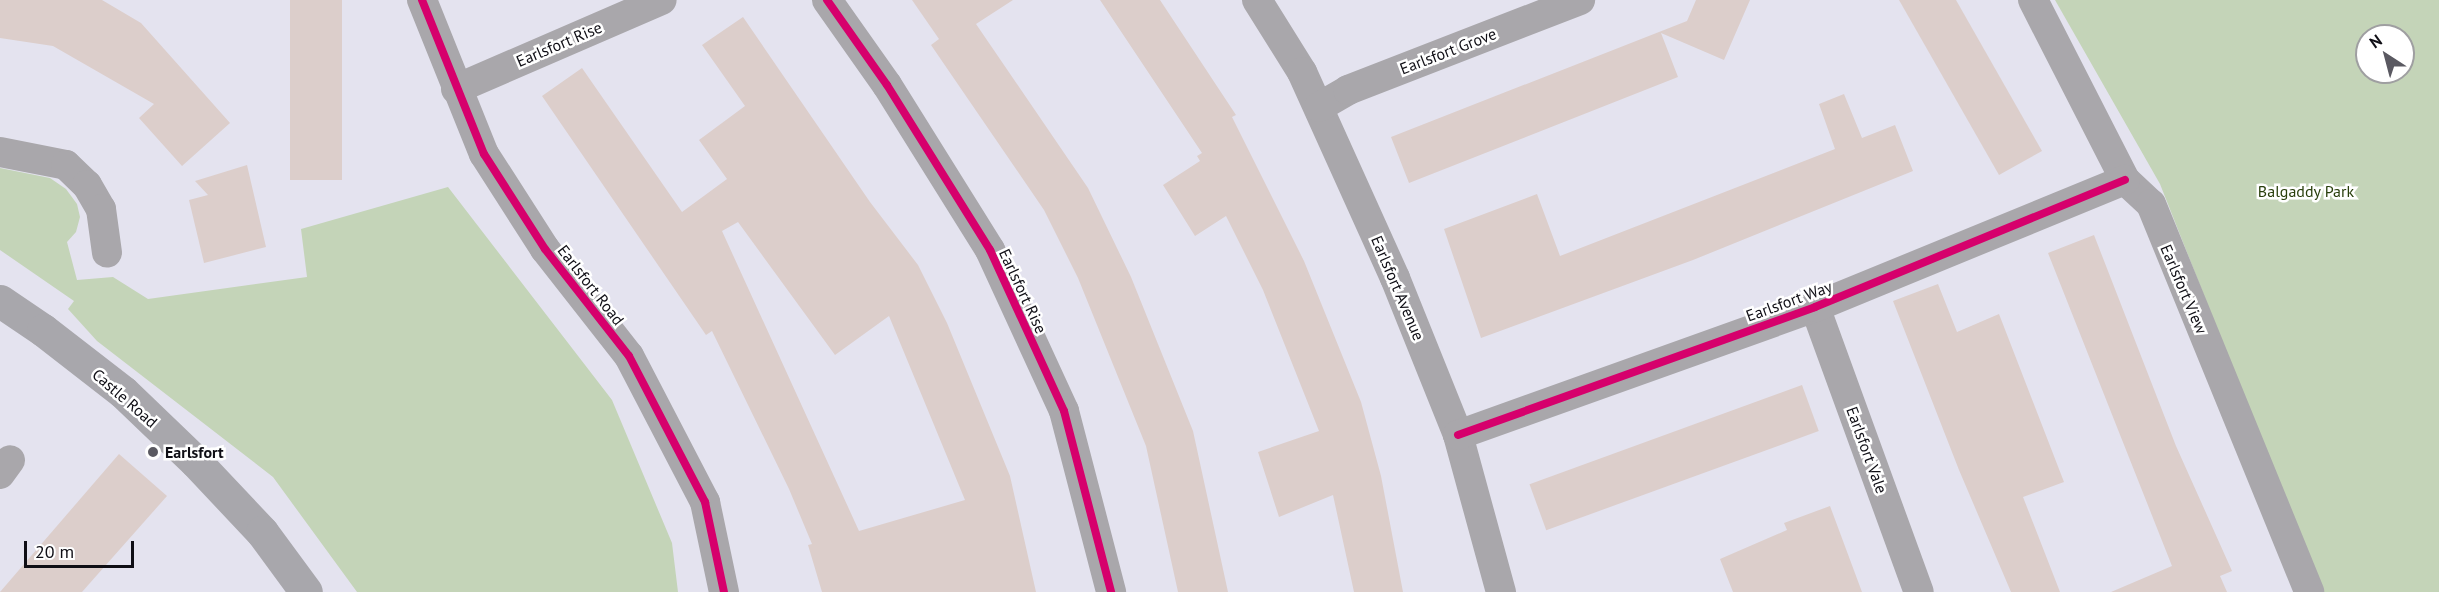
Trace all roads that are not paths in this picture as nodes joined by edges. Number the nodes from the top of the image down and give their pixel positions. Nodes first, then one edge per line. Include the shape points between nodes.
1 (422, 0) edge
2 (662, 0) edge
3 (827, 0) edge
4 (1257, 0) edge
5 (1580, 0) edge
6 (2033, 0) edge
7 (456, 89) junction
8 (1319, 107) junction
9 (0, 152) edge
10 (2125, 180) junction
11 (107, 253) dead end
12 (0, 302) edge
13 (1815, 307) junction
14 (1458, 435) junction
15 (306, 592) edge
16 (724, 592) edge
17 (1111, 592) edge
18 (1501, 592) edge
19 (1919, 592) edge
20 (2309, 592) edge

1 - 7 street, Earlsfort Road
2 - 7 street, Earlsfort Rise
3 - 17 street, Earlsfort Rise via 990,250 1064,411
4 - 8 street, Earlsfort Avenue
5 - 8 street, Earlsfort Grove via 1348,90
6 - 10 street, Earlsfort View
7 - 16 street, Earlsfort Road via 484,154 539,240 629,356 705,502
8 - 14 street, Earlsfort Avenue via 1395,278
9 - 11 street via 66,165 87,185 100,209
10 - 13 street, Earlsfort Way
10 - 20 street, Earlsfort View via 2151,204
12 - 15 street, Castle Road via 123,392 261,532
13 - 14 street, Earlsfort Way
13 - 19 street, Earlsfort Vale
14 - 18 street, Earlsfort Avenue

